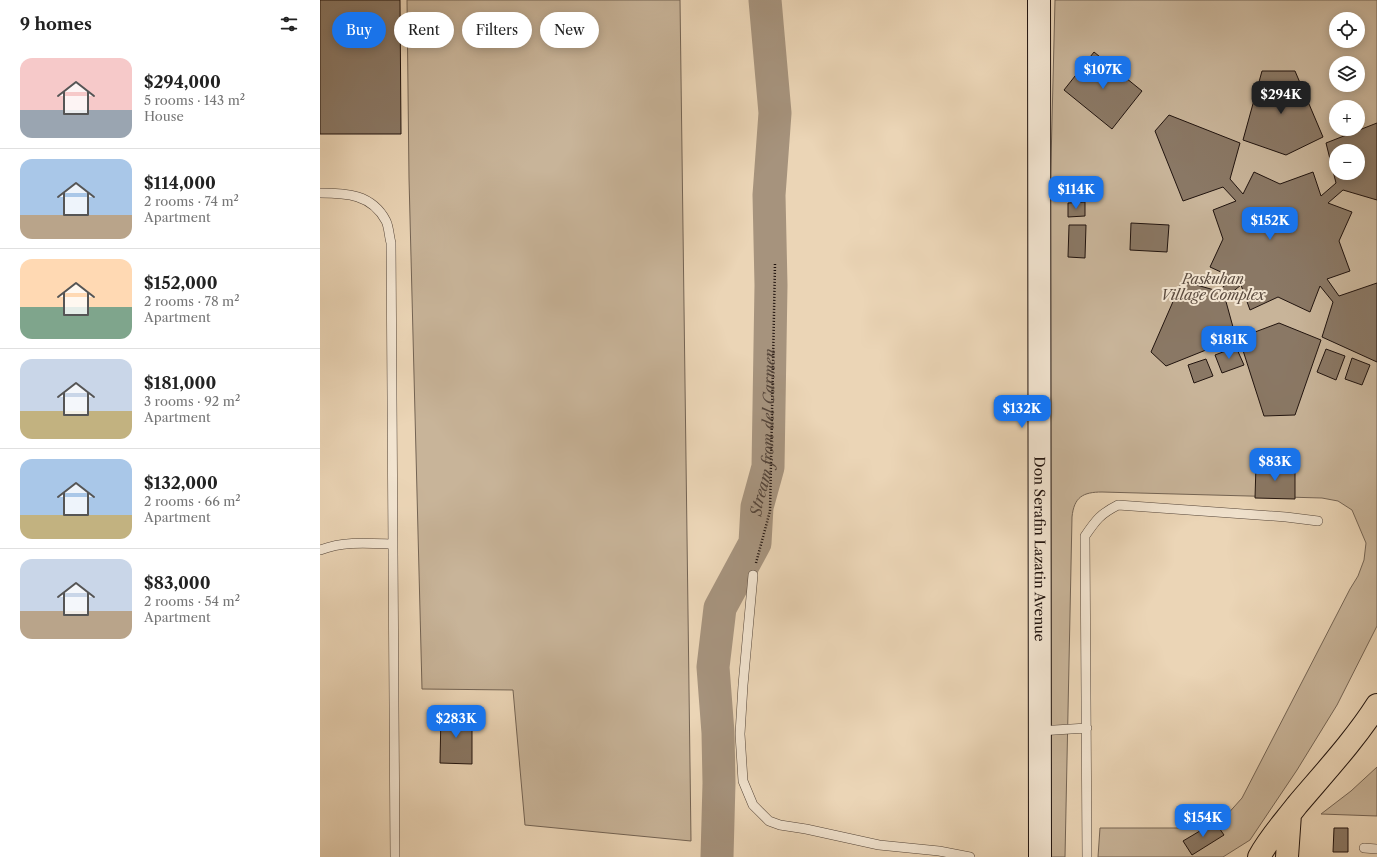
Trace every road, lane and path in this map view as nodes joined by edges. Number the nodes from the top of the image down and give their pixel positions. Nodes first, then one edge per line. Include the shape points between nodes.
1 (1039, 0) edge
2 (320, 193) edge
3 (775, 263) dead end
4 (1318, 521) dead end
5 (392, 544) junction
6 (320, 550) edge
7 (753, 575) joint
8 (1377, 705) edge
9 (1087, 728) junction
10 (1039, 731) junction
11 (1290, 814) junction
12 (1364, 848) dead end
13 (1377, 849) edge
14 (1257, 854) edge
15 (395, 857) edge
16 (970, 857) edge
17 (1040, 857) edge
18 (1087, 857) edge
19 (1287, 857) edge

1 - 10 main road, Don Serafin Lazatin Avenue
2 - 5 lane via 356,195 368,201 379,210 386,222 391,243
3 - 7 path via 770,511
4 - 9 lane via 1118,506 1104,512 1086,536
5 - 6 lane via 351,543
5 - 15 lane
7 - 16 lane via 740,734 743,781 753,805 769,821 780,825 806,828 878,845
8 - 11 highway via 1366,722
9 - 10 lane
9 - 18 lane
10 - 17 main road, Don Serafin Lazatin Avenue
11 - 14 highway
11 - 19 highway
12 - 13 lane

